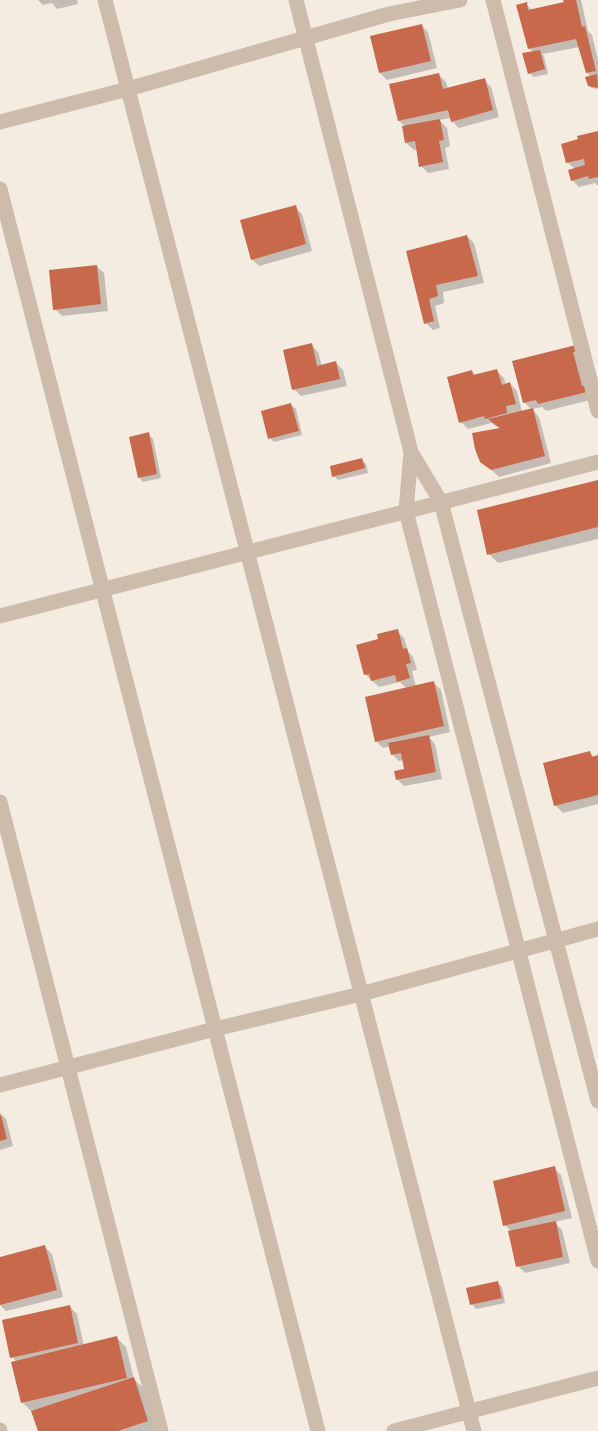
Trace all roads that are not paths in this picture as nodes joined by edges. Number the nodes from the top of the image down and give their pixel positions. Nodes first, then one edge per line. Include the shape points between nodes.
1 (105, 0) edge
2 (296, 0) edge
3 (460, 0) edge
4 (493, 0) edge
5 (306, 39) junction
6 (128, 89) junction
7 (0, 122) edge
8 (0, 189) edge
9 (598, 411) edge
10 (411, 452) junction
11 (598, 462) edge
12 (441, 502) junction
13 (406, 511) junction
14 (247, 552) junction
15 (102, 590) junction
16 (0, 616) edge
17 (0, 802) edge
18 (598, 929) edge
19 (556, 940) junction
20 (519, 951) junction
21 (361, 994) junction
22 (215, 1029) junction
23 (68, 1068) junction
24 (0, 1086) edge
25 (598, 1101) edge
26 (598, 1261) edge
27 (598, 1378) edge
28 (469, 1412) junction
29 (160, 1431) edge
30 (318, 1431) edge
31 (394, 1431) edge
32 (474, 1431) edge

1 - 6 street
2 - 5 street
3 - 5 street via 389,14
4 - 9 street
5 - 6 street
5 - 10 street
6 - 7 street
6 - 14 street
8 - 15 street
10 - 12 street
10 - 13 street
11 - 12 street
12 - 13 street
12 - 19 street
13 - 14 street
13 - 20 street
14 - 15 street
14 - 21 street
15 - 16 street
15 - 22 street
17 - 23 street
18 - 19 street
19 - 20 street
19 - 25 street
20 - 21 street
20 - 26 street
21 - 22 street
21 - 28 street
22 - 23 street
22 - 30 street
23 - 24 street
23 - 29 street
27 - 28 street
28 - 31 street
28 - 32 street

